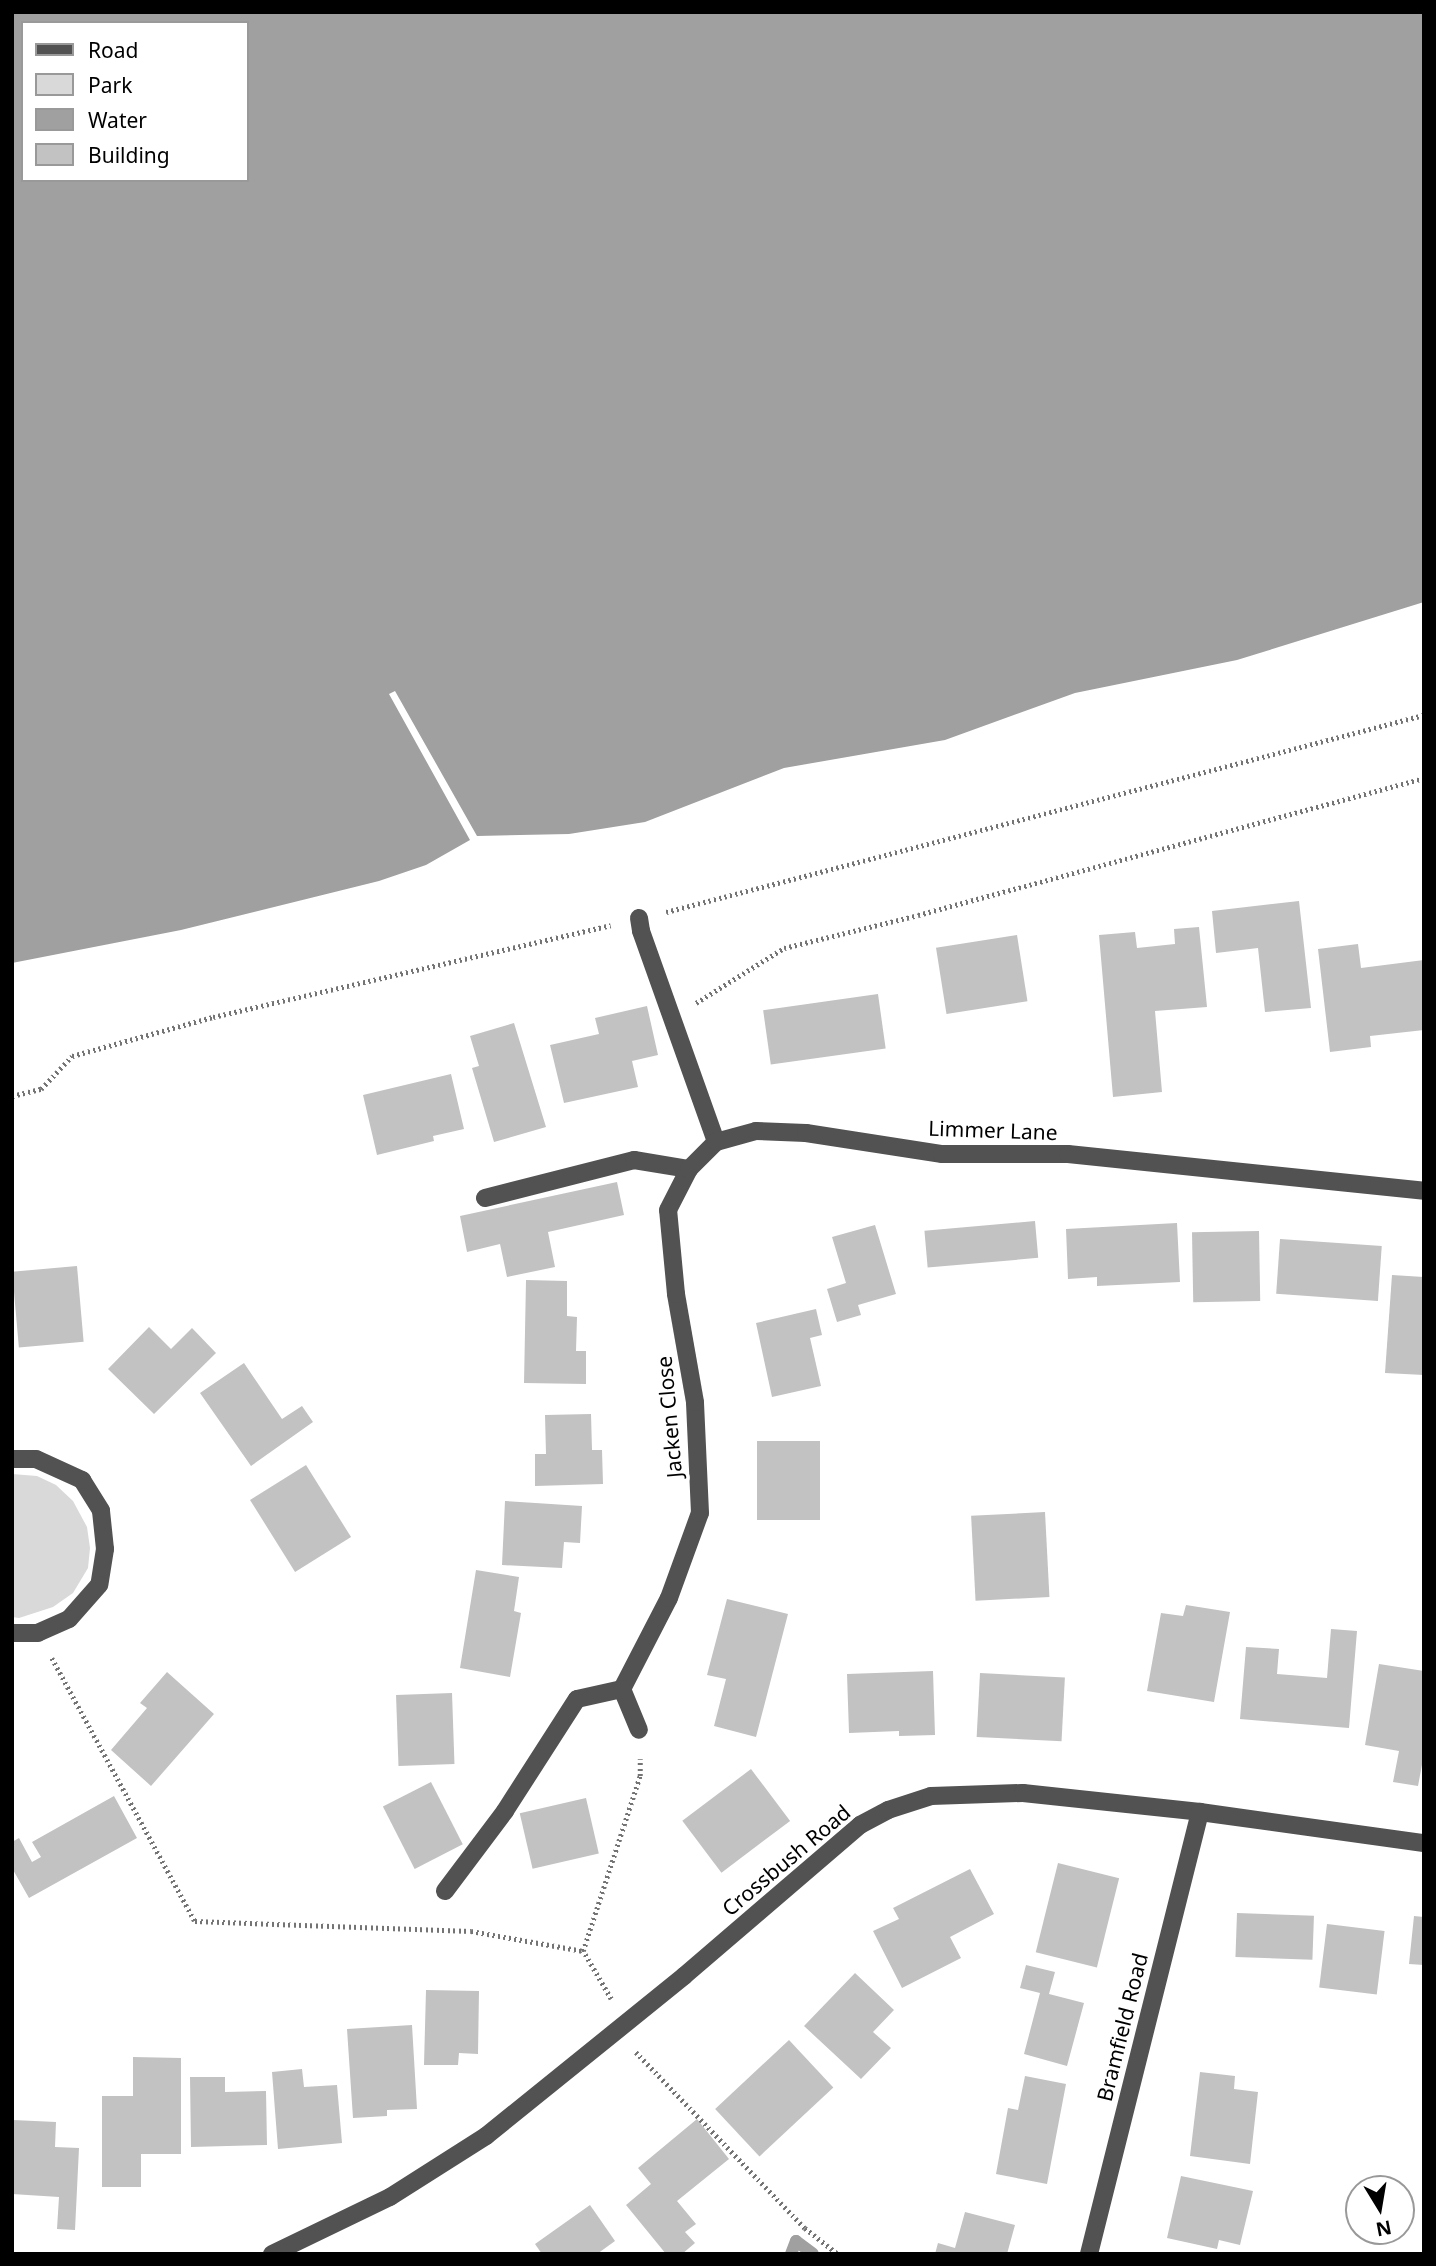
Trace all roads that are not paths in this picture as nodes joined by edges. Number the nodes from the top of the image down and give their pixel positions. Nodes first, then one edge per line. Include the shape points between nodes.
1 (639, 918) road end
2 (716, 1142) junction
3 (689, 1169) junction
4 (1424, 1191) edge
5 (485, 1198) dead end
6 (12, 1459) edge
7 (12, 1633) edge
8 (622, 1689) junction
9 (639, 1730) road end
10 (1200, 1812) junction
11 (1424, 1843) edge
12 (445, 1891) dead end
13 (272, 2254) edge
14 (1089, 2254) edge

1 - 2 street
2 - 3 street, Jacken Close
2 - 4 street, Limmer Lane via 756,1131 806,1133 942,1154 1068,1154
3 - 5 street via 634,1160
3 - 8 street, Jacken Close via 668,1210 676,1294 695,1402 700,1513 669,1598
6 - 7 street via 36,1459 82,1480 101,1511 105,1549 99,1585 69,1619 38,1633
8 - 9 street
8 - 12 street via 577,1699 505,1811
10 - 11 street, Crossbush Road
10 - 13 street, Crossbush Road via 1023,1793 931,1796 888,1810 860,1825 684,1976 486,2136 390,2197
10 - 14 street, Bramfield Road

